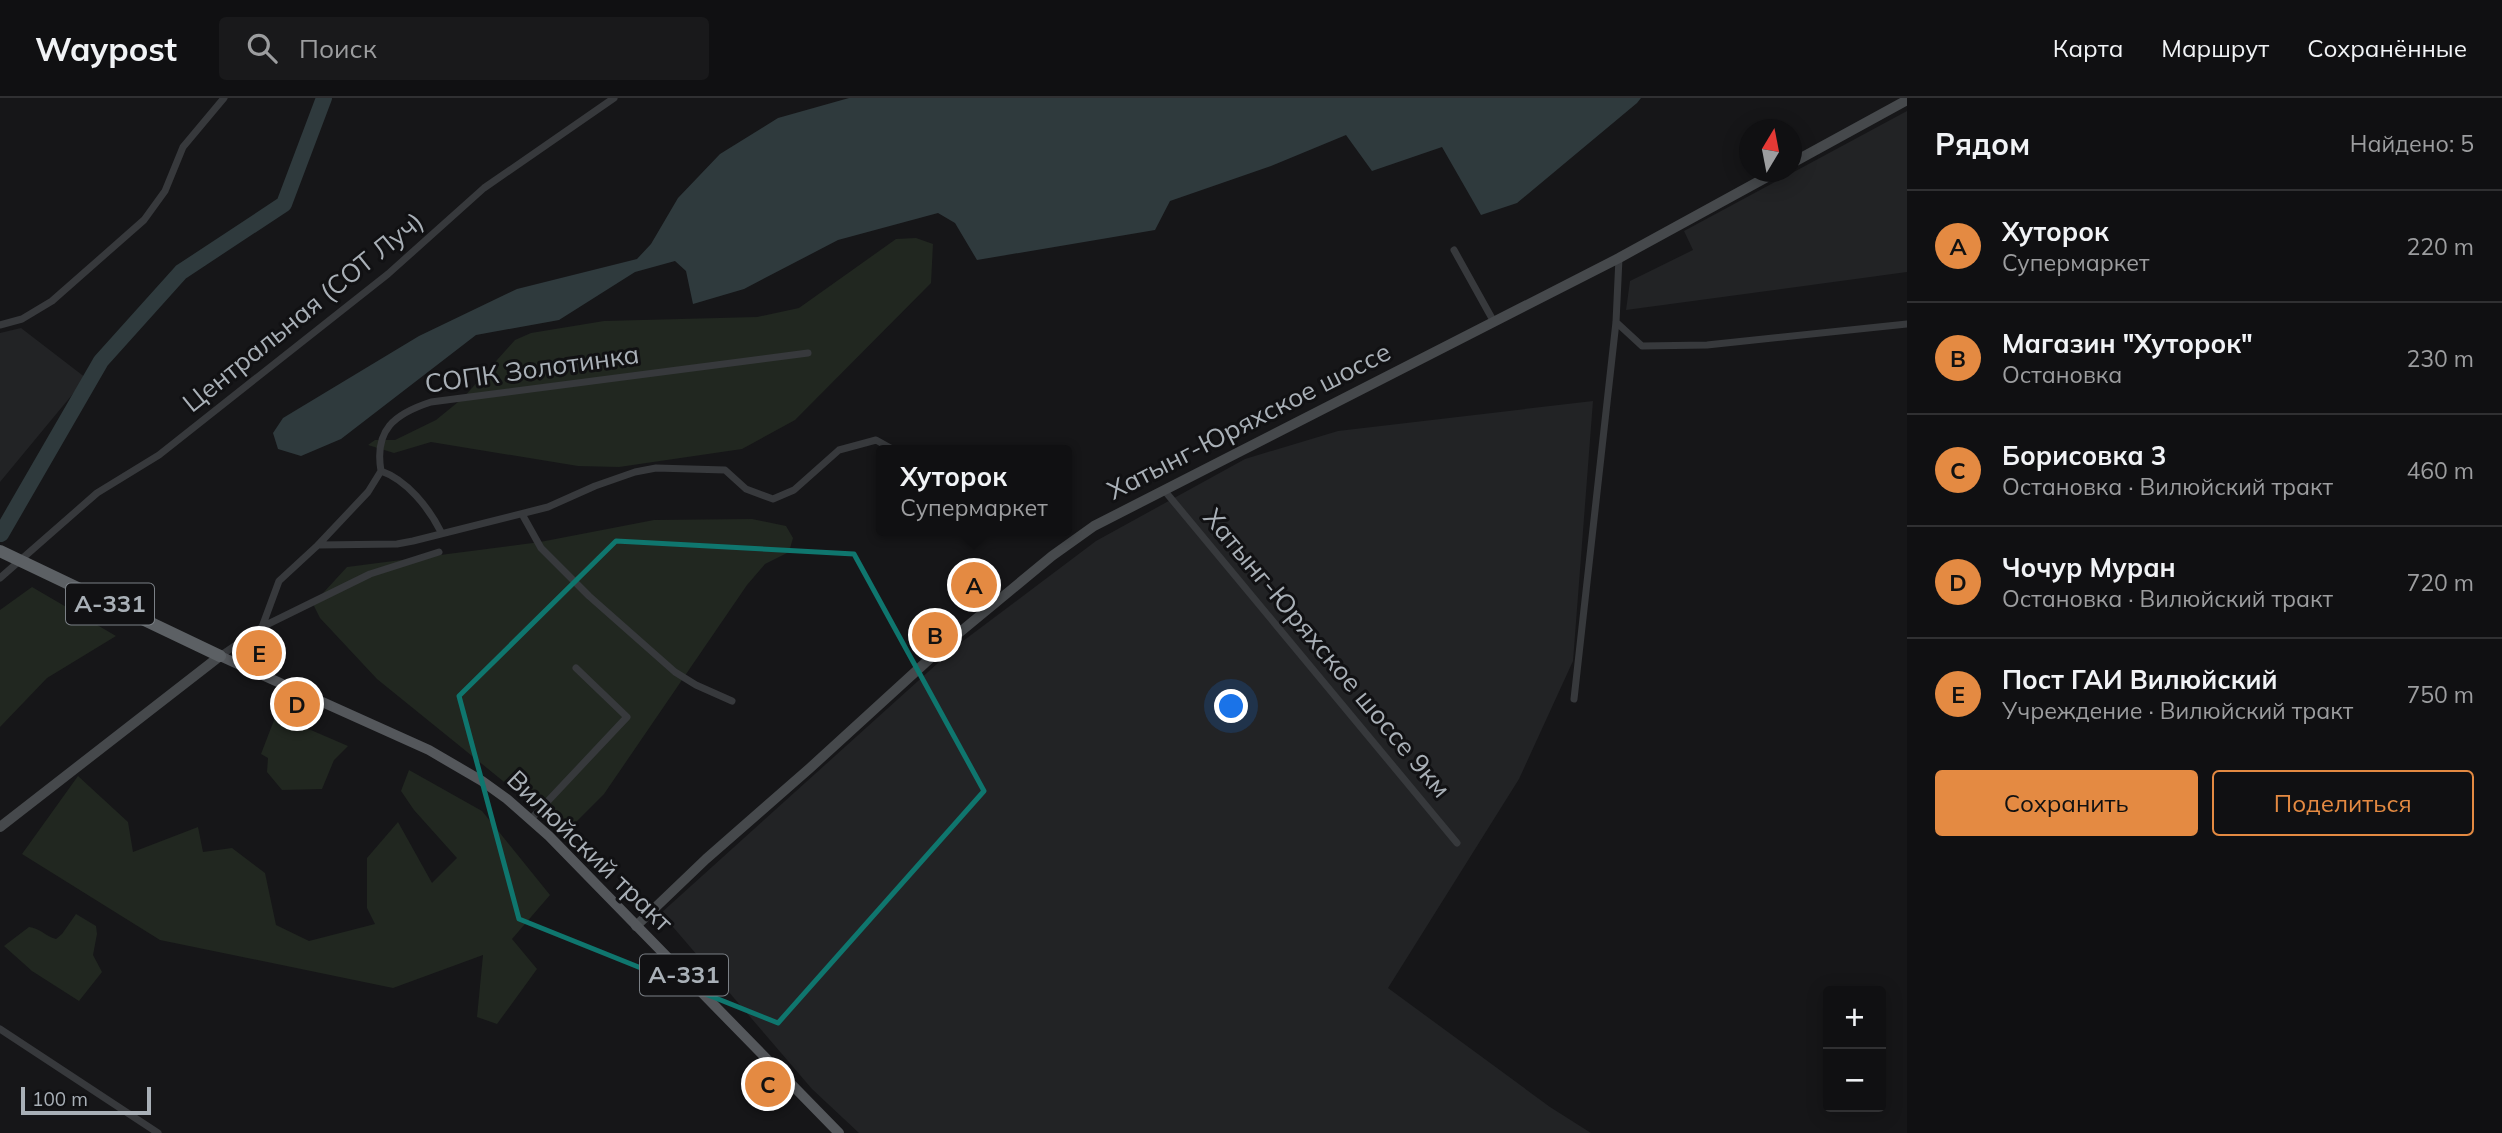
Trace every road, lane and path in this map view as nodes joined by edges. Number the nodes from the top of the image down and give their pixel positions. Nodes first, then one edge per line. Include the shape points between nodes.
1 (224, 98) edge
2 (614, 98) edge
3 (1907, 100) edge
4 (1802, 157) edge
5 (1758, 182) edge
6 (1454, 250) dead end
7 (1619, 258) junction
8 (1494, 322) junction
9 (1616, 322) junction
10 (1907, 324) edge
11 (0, 325) edge
12 (807, 353) dead end
13 (885, 445) edge
14 (381, 471) junction
15 (1164, 490) junction
16 (522, 514) junction
17 (441, 532) junction
18 (318, 545) junction
19 (0, 551) edge
20 (439, 552) dead end
21 (21, 561) junction
22 (0, 578) edge
23 (262, 627) junction
24 (220, 656) junction
25 (576, 668) dead end
26 (1574, 699) dead end
27 (732, 701) dead end
28 (531, 819) junction
29 (0, 827) edge
30 (1457, 843) dead end
31 (636, 926) junction
32 (0, 1029) edge
33 (158, 1133) edge
34 (839, 1133) edge

1 - 11 street via 183,147 165,191 144,219 52,301 22,319
2 - 21 street, Центральная (СОТ Луч) via 484,188 388,274 159,455 97,493
3 - 4 main road
5 - 7 main road, Хатынг-Юряхское шоссе
6 - 8 street
7 - 8 main road, Хатынг-Юряхское шоссе
7 - 9 street
8 - 15 main road, Хатынг-Юряхское шоссе
9 - 10 street via 1642,346 1707,345
9 - 26 street
12 - 14 street, СОПК Золотинка via 431,402 385,429 378,453
13 - 16 street via 876,440 839,450 794,490 773,499 747,489 725,470 656,468
14 - 17 street via 419,500
14 - 18 street via 368,492
15 - 30 street, Хатынг-Юряхское шоссе 9км
15 - 31 main road, Хатынг-Юряхское шоссе via 1094,526 1042,564 948,642
16 - 17 street
16 - 27 street via 541,548 589,596 675,672
17 - 18 street via 397,544
18 - 23 street via 279,581
19 - 21 highway, А-331
20 - 23 street via 370,574
21 - 22 street, Центральная (СОТ Луч)
21 - 24 highway, А-331
23 - 24 street
24 - 28 main road, Вилюйский тракт / А-331 via 429,750 482,781
24 - 29 main road
25 - 28 street via 627,717
28 - 31 main road, Вилюйский тракт / А-331
31 - 34 main road, Вилюйский тракт / А-331
32 - 33 street

